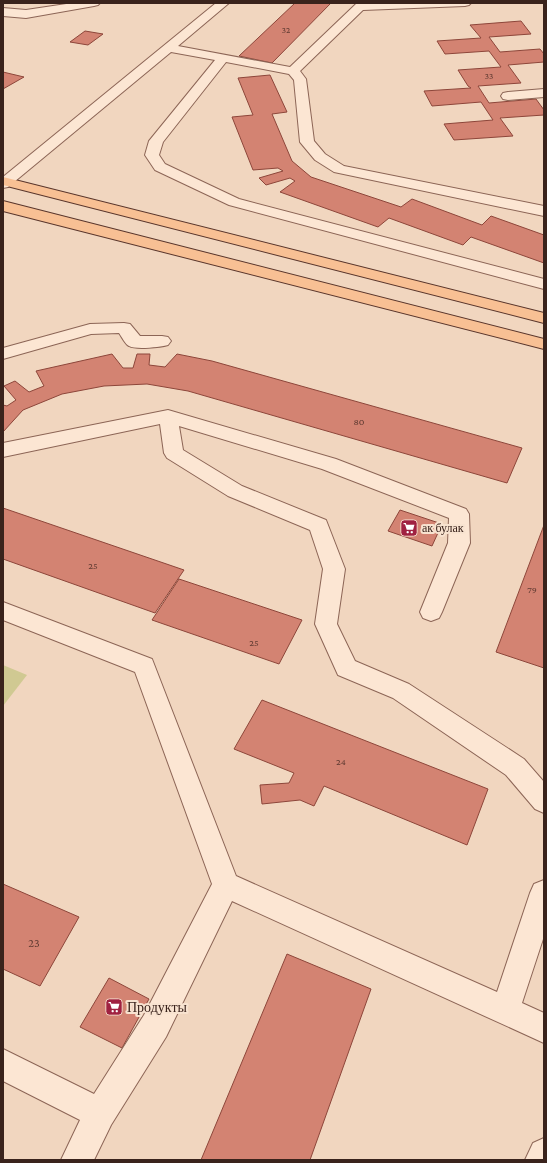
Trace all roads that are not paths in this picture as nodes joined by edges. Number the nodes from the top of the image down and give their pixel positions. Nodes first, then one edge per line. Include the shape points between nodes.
1 (94, 3) edge
2 (203, 3) edge
3 (465, 3) edge
4 (222, 4) edge
5 (362, 5) edge
6 (3, 12) edge
7 (168, 48) junction
8 (223, 58) junction
9 (293, 71) junction
10 (544, 93) edge
11 (508, 96) dead end
12 (4, 182) edge
13 (3, 206) edge
14 (544, 211) edge
15 (544, 284) edge
16 (544, 318) edge
17 (162, 341) dead end
18 (544, 344) edge
19 (3, 354) edge
20 (168, 416) junction
21 (3, 450) edge
22 (3, 611) edge
23 (431, 612) dead end
24 (544, 801) edge
25 (226, 885) junction
26 (544, 893) edge
27 (505, 1011) junction
28 (544, 1028) edge
29 (3, 1064) edge
30 (100, 1114) junction
31 (544, 1154) edge
32 (77, 1160) edge
33 (541, 1160) edge

1 - 6 street via 26,14
2 - 4 street
3 - 5 street
4 - 7 street
5 - 9 street
7 - 8 street
7 - 12 street
8 - 9 street
8 - 15 street via 156,141 152,155 160,167 234,202
9 - 14 street via 300,79 307,142 320,157 339,169
10 - 11 street
12 - 16 main road
13 - 18 main road
17 - 19 street via 135,342 124,328 90,329
20 - 21 street
20 - 23 street via 329,464 459,514 459,543
20 - 24 street via 174,453 235,491 319,525 334,569 326,624 346,668 401,692 516,767
22 - 25 street via 144,666
25 - 27 street
25 - 30 street via 154,1026
26 - 27 street
27 - 28 street
29 - 30 street
30 - 32 street
31 - 33 street

